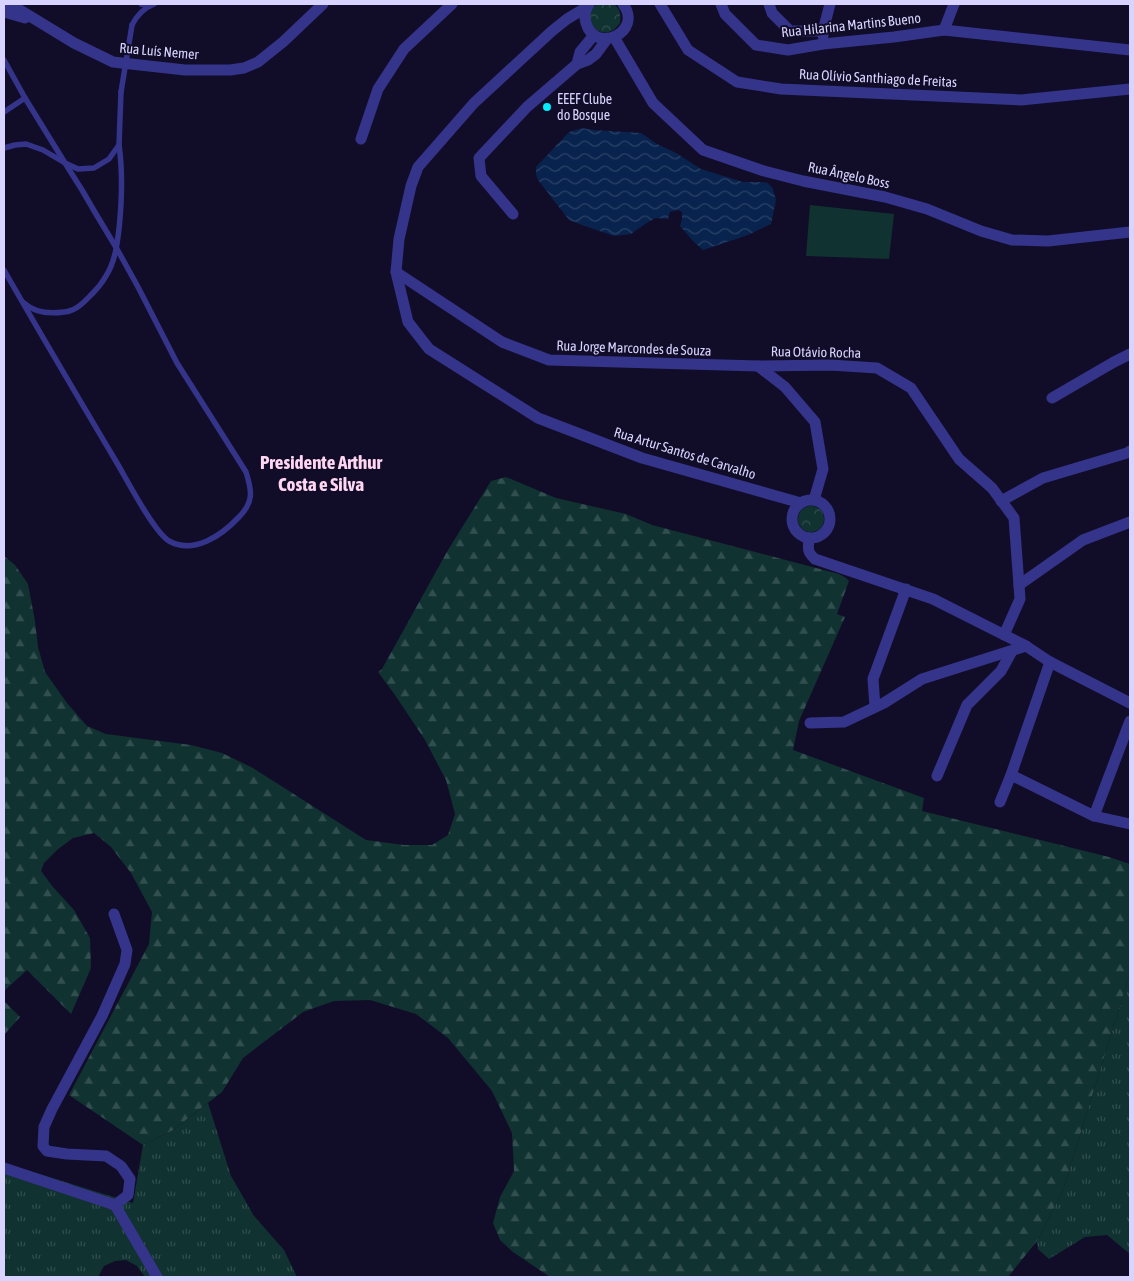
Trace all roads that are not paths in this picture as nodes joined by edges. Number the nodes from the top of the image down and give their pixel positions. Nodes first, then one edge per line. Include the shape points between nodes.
1 (10, 4) edge
2 (141, 4) edge
3 (323, 4) edge
4 (452, 4) edge
5 (623, 4) edge
6 (660, 4) edge
7 (721, 4) edge
8 (769, 4) edge
9 (830, 4) edge
10 (954, 4) edge
11 (151, 5) edge
12 (588, 5) edge
13 (4, 12) edge
14 (36, 21) junction
15 (944, 30) junction
16 (823, 31) junction
17 (594, 35) junction
18 (611, 38) junction
19 (823, 44) junction
20 (1130, 50) edge
21 (4, 60) edge
22 (577, 64) junction
23 (1130, 89) edge
24 (25, 98) junction
25 (4, 112) edge
26 (362, 139) dead end
27 (119, 145) junction
28 (4, 148) edge
29 (65, 163) junction
30 (513, 214) dead end
31 (1130, 232) edge
32 (117, 249) junction
33 (4, 270) edge
34 (396, 272) junction
35 (21, 300) junction
36 (1130, 354) edge
37 (758, 366) junction
38 (1052, 398) dead end
39 (1130, 451) edge
40 (814, 500) junction
41 (1002, 501) junction
42 (801, 503) junction
43 (1130, 522) edge
44 (809, 538) junction
45 (1019, 585) junction
46 (906, 589) junction
47 (1004, 635) junction
48 (1026, 646) junction
49 (1012, 651) junction
50 (1050, 662) junction
51 (1130, 703) edge
52 (875, 707) junction
53 (1130, 721) edge
54 (810, 723) dead end
55 (1011, 775) junction
56 (937, 776) dead end
57 (1000, 802) dead end
58 (1094, 816) junction
59 (1130, 824) edge
60 (114, 914) dead end
61 (4, 1168) edge
62 (115, 1205) junction
63 (158, 1277) edge

1 - 14 street, Rua Luís Nemer
2 - 11 lane
3 - 14 street, Rua Luís Nemer via 258,62 230,70 186,70 113,62
4 - 26 street via 404,48 378,89
5 - 18 street via 628,14 625,28
6 - 23 street, Rua Olívio Santhiago de Freitas via 688,50 737,82 781,89 1021,100
7 - 19 street, Rua Hilarina Martins Bueno via 725,14 756,45 788,50
8 - 16 street via 772,13 790,31
9 - 16 street
10 - 15 street
11 - 27 lane, bridge via 136,16 132,25 121,92
12 - 17 street via 586,24
12 - 34 street via 552,31 474,103 418,167 399,240
13 - 14 street, Rua Luís Nemer
15 - 19 street, Rua Hilarina Martins Bueno
15 - 20 street, Rua Hilarina Martins Bueno
16 - 19 street
17 - 18 street
17 - 22 street via 580,52
18 - 22 street via 596,54
18 - 31 street, Rua Ângelo Boss via 654,103 703,150 764,171 894,199 1012,240 1048,241
21 - 24 lane
22 - 30 street via 527,106 479,158 481,176
24 - 25 lane
24 - 29 lane
27 - 29 lane via 109,159 94,168 78,169
27 - 32 lane via 122,201
28 - 29 lane via 26,144
29 - 32 lane
32 - 35 lane via 107,276 73,311 56,314 38,311
32 - 35 lane via 176,363 246,472 251,496 245,511 219,536 184,546 169,541 159,532
33 - 35 lane
34 - 37 street, Rua Jorge Marcondes de Souza via 502,342 549,360
34 - 42 street, Rua Artur Santos de Carvalho via 408,322 429,349 538,418 642,458
36 - 38 street
37 - 40 street via 785,387 815,422 823,469
37 - 41 street, Rua Otávio Rocha via 877,368 911,388 959,459
39 - 41 street via 1043,478
40 - 42 street
40 - 44 street via 825,506 830,519 828,530 817,538
41 - 45 street, Rua Otávio Rocha via 1014,518
42 - 44 street via 794,512 793,525 796,532
43 - 45 street via 1082,540
44 - 46 street via 808,549 815,559
45 - 47 street, Rua Otávio Rocha via 1020,599
46 - 47 street
46 - 52 street via 873,679
47 - 48 street
48 - 49 street
48 - 50 street
49 - 52 street via 922,679
49 - 56 street via 1000,671 967,706
50 - 51 street
50 - 55 street
52 - 54 street via 844,722
53 - 58 street
55 - 57 street
55 - 58 street
58 - 59 street
60 - 62 street via 127,950 125,964 102,1016 52,1109 44,1127 43,1146 47,1151 106,1156 121,1166 130,1179 128,1195
61 - 62 street
62 - 63 street

